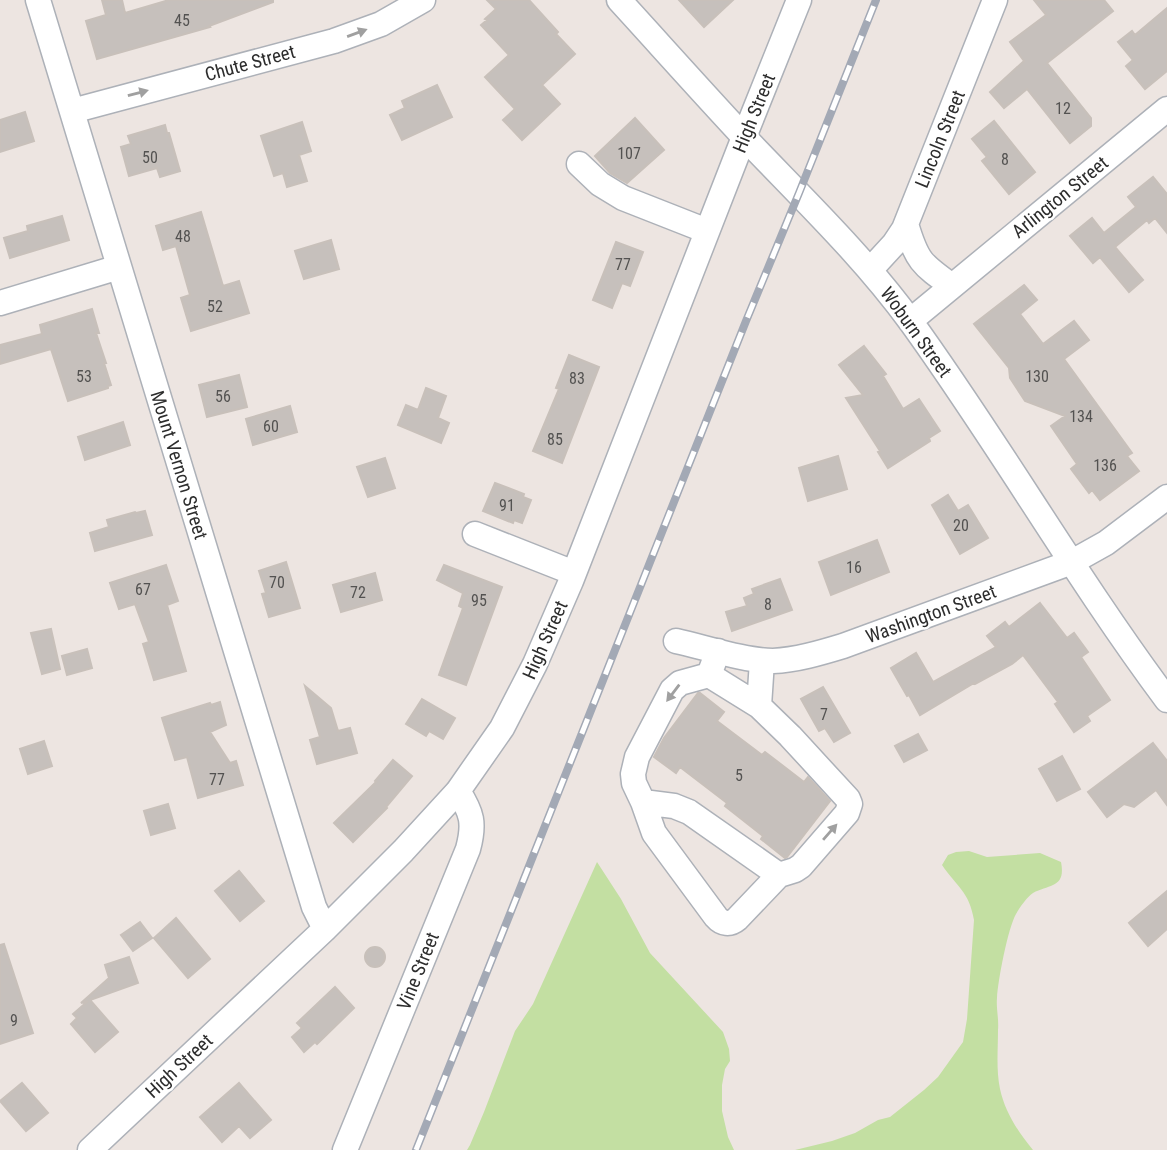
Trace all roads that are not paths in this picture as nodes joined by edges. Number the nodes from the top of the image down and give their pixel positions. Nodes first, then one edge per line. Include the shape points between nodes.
1 (38, 0) edge
2 (423, 0) edge
3 (619, 0) edge
4 (799, 0) edge
5 (995, 0) edge
6 (1167, 109) edge
7 (72, 111) junction
8 (744, 137) junction
9 (579, 164) dead end
10 (906, 224) junction
11 (707, 231) junction
12 (119, 267) junction
13 (870, 270) junction
14 (952, 286) junction
15 (0, 303) edge
16 (910, 321) junction
17 (1167, 497) edge
18 (475, 534) dead end
19 (1072, 562) junction
20 (574, 573) junction
21 (676, 641) dead end
22 (718, 651) junction
23 (762, 660) junction
24 (709, 675) junction
25 (1167, 700) edge
26 (759, 706) junction
27 (458, 791) junction
28 (643, 802) junction
29 (779, 875) junction
30 (325, 929) junction
31 (90, 1150) edge
32 (345, 1150) edge

1 - 7 street, Mount Vernon Street
7 -> 2 street, Chute Street via 334,41 381,24
3 - 8 street, Woburn Street
4 - 8 street, High Street
5 - 10 street, Lincoln Street
6 - 14 street, Arlington Street
7 - 12 street, Mount Vernon Street
8 - 11 street, High Street
8 - 13 street, Woburn Street
9 - 11 street via 623,198
10 - 13 street, Lincoln Street
10 - 14 street via 923,264
11 - 20 street, High Street
12 - 15 street
12 - 30 street, Mount Vernon Street via 314,907
13 - 16 street, Woburn Street
14 - 16 street, Arlington Street
16 - 19 street, Woburn Street
17 - 19 street, Washington Street via 1106,543
18 - 20 street
19 - 23 street, Washington Street via 842,646 796,658
19 - 25 street, Woburn Street
20 - 27 street, High Street via 518,699
21 - 22 street, Washington Street
22 - 23 street, Washington Street
22 - 24 street
23 - 26 street
24 - 26 street
24 -> 28 street via 675,686 643,746 633,774
29 -> 26 street via 801,866 850,804
27 - 30 street, High Street
27 - 32 street, Vine Street via 469,807 468,849
28 - 29 street via 689,812
28 - 29 street via 654,833 720,921 734,921
30 - 31 street, High Street

